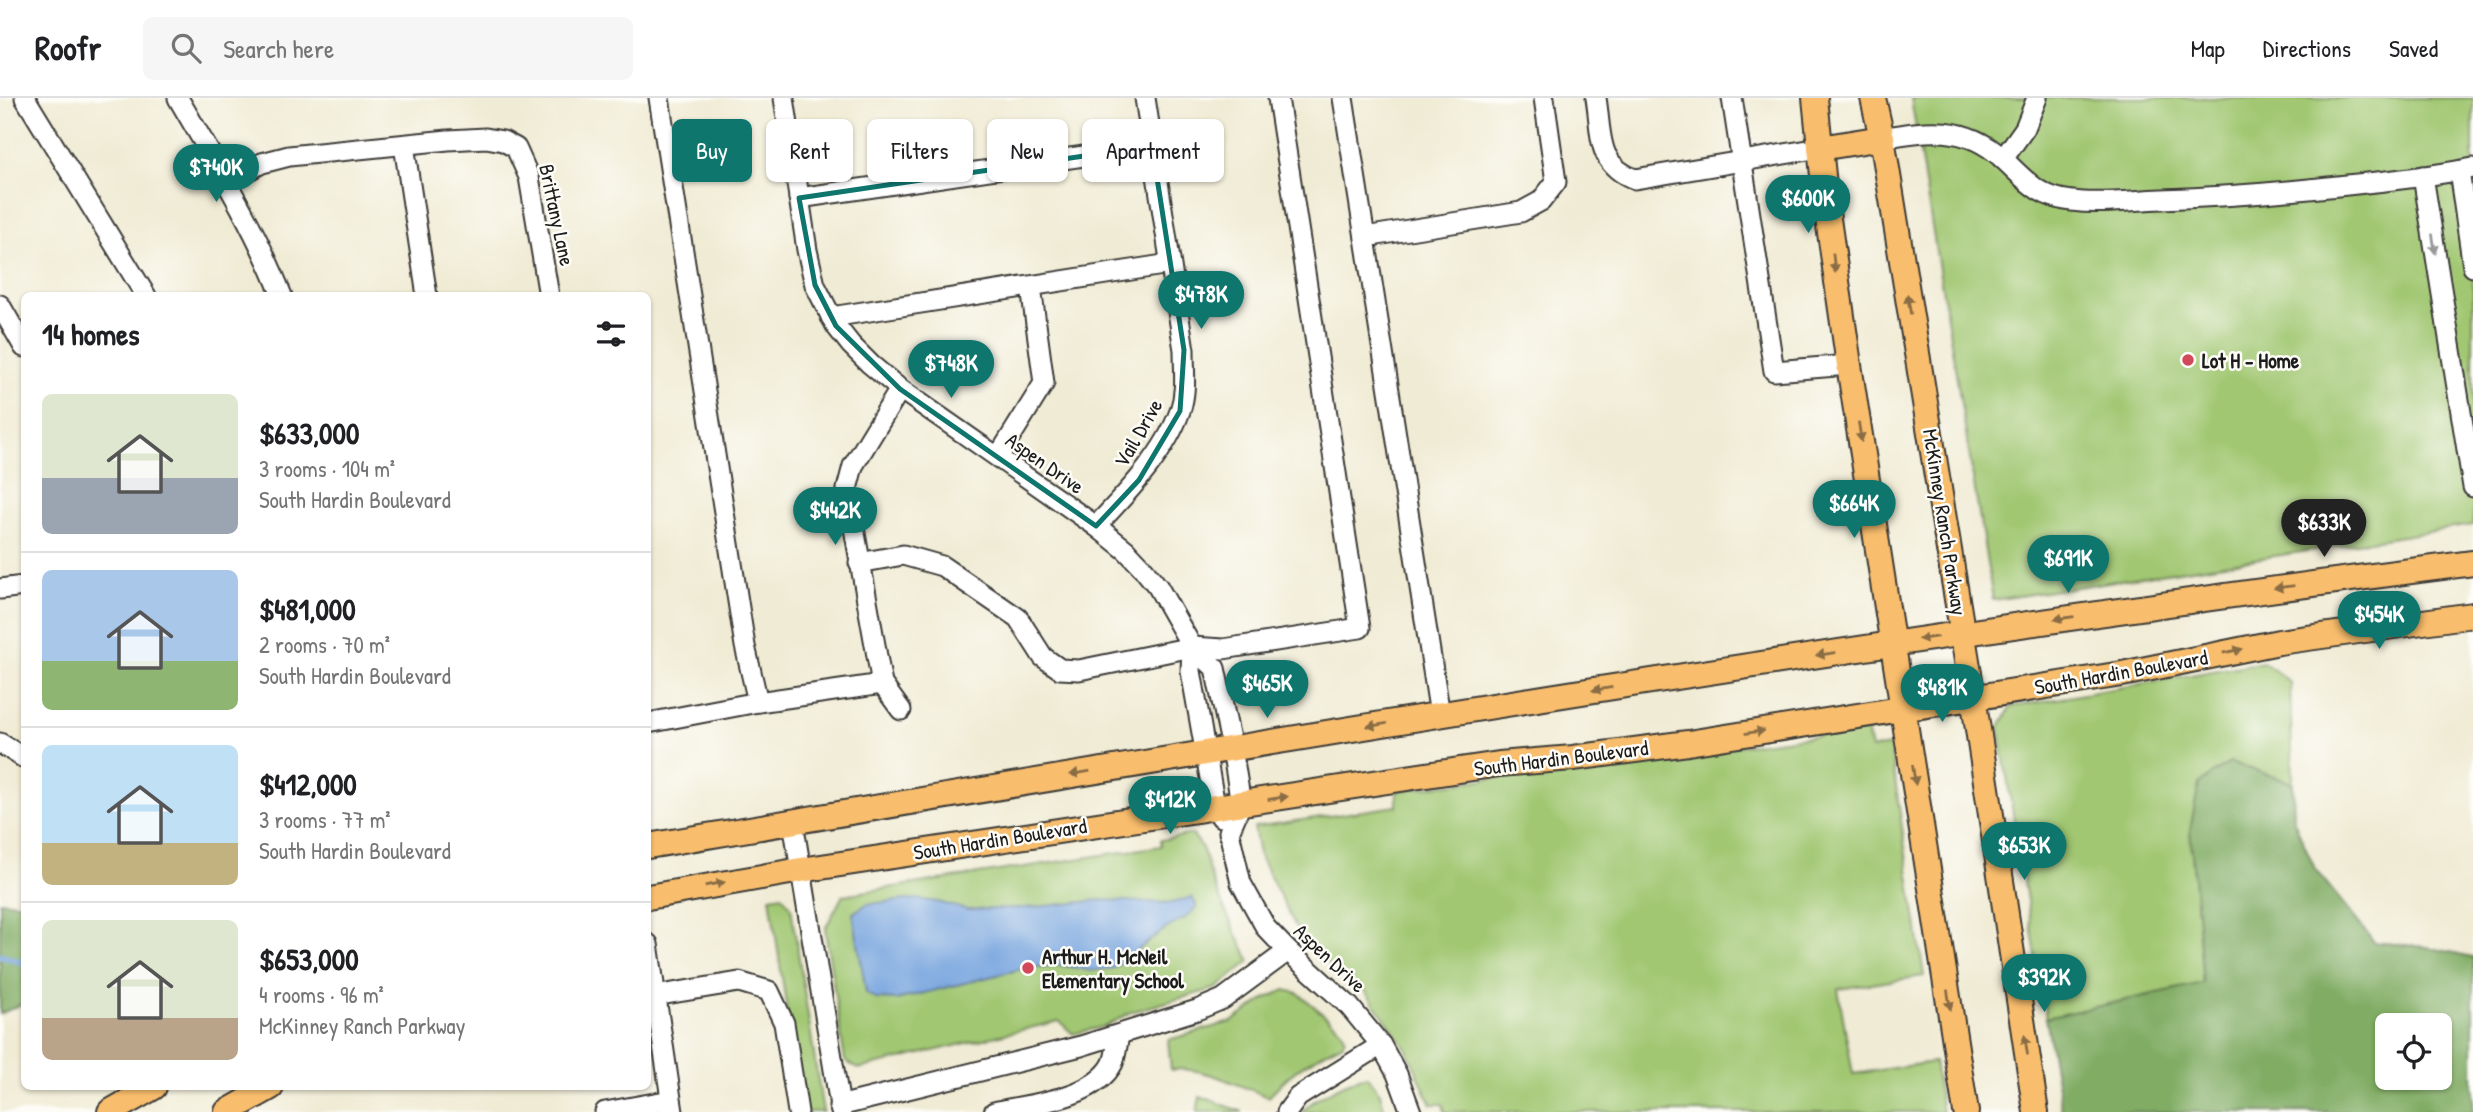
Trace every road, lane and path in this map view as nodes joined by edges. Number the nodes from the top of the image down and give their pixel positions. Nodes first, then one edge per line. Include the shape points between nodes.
1 (25, 98) edge
2 (178, 98) edge
3 (659, 98) edge
4 (784, 98) edge
5 (1144, 98) edge
6 (1278, 98) edge
7 (1343, 98) edge
8 (1544, 98) edge
9 (1596, 98) edge
10 (1732, 98) edge
11 (1815, 98) edge
12 (1873, 98) edge
13 (2037, 98) edge
14 (1148, 119) edge
15 (1882, 138) junction
16 (404, 145) junction
17 (1820, 148) junction
18 (1082, 156) edge
19 (2004, 159) junction
20 (1741, 161) junction
21 (2466, 170) edge
22 (2424, 176) junction
23 (227, 182) junction
24 (1157, 182) edge
25 (799, 198) junction
26 (1365, 237) junction
27 (1170, 264) junction
28 (2473, 267) edge
29 (1031, 287) junction
30 (144, 292) edge
31 (280, 292) edge
32 (426, 292) edge
33 (549, 292) edge
34 (0, 305) edge
35 (831, 317) junction
36 (21, 342) edge
37 (1849, 365) junction
38 (900, 389) junction
39 (998, 457) junction
40 (2473, 487) edge
41 (1096, 526) junction
42 (859, 563) junction
43 (2473, 563) edge
44 (21, 586) edge
45 (0, 589) edge
46 (2473, 615) edge
47 (1963, 633) junction
48 (1894, 643) junction
49 (1192, 647) junction
50 (883, 684) junction
51 (1973, 696) junction
52 (758, 702) junction
53 (1904, 707) junction
54 (901, 710) dead end
55 (1440, 715) junction
56 (651, 722) edge
57 (0, 743) edge
58 (1232, 748) junction
59 (1206, 752) junction
60 (21, 756) edge
61 (1241, 804) junction
62 (1215, 806) junction
63 (793, 822) junction
64 (1229, 832) junction
65 (651, 846) edge
66 (801, 870) junction
67 (651, 896) edge
68 (1288, 951) junction
69 (651, 970) edge
70 (654, 996) junction
71 (1119, 1036) junction
72 (1381, 1045) junction
73 (149, 1090) edge
74 (267, 1090) edge
75 (672, 1106) edge
76 (239, 1109) edge
77 (840, 1109) edge
78 (110, 1112) edge
79 (605, 1112) edge
80 (797, 1112) edge
81 (994, 1112) edge
82 (1287, 1112) edge
83 (1411, 1112) edge
84 (1966, 1112) edge
85 (2036, 1112) edge

1 - 30 street
2 - 23 street
3 - 52 street
4 - 25 street, Aspen Drive
5 - 14 street, Vail Drive
6 - 49 street via 1360,628 1223,649
7 - 26 street
8 - 26 street via 1556,182 1541,201 1521,212
9 - 20 street via 1605,158 1621,174 1635,179
10 - 20 street
11 - 17 main road
12 - 15 main road, McKinney Ranch Parkway
13 - 19 street via 2020,138
15 - 17 main road
15 - 19 street via 1944,131 1981,143
47 -> 15 main road, McKinney Ranch Parkway
16 - 23 street, Brittany Lane via 289,156 262,163
16 - 32 street
16 - 33 street, Brittany Lane via 486,138 516,148 529,177
17 - 20 street
17 -> 37 main road
18 - 25 street
19 - 22 street via 2042,193 2085,202 2232,196
20 - 37 street via 1774,371
21 - 22 street
21 - 28 street
22 -> 40 street
23 - 31 street
24 - 27 street, Vail Drive
25 - 35 street, Aspen Drive via 815,285
26 - 55 street
27 - 29 street
27 - 41 street, Vail Drive via 1184,350 1180,411 1139,480
29 - 35 street
29 - 39 street via 1044,383
34 - 36 street
35 - 38 street, Aspen Drive via 851,345
37 -> 48 main road
38 - 39 street, Aspen Drive
38 - 42 street via 853,466 847,489
39 - 41 street, Aspen Drive
41 - 49 street, Aspen Drive via 1126,550 1158,587
42 - 49 street via 903,555 942,566 1018,618 1042,657 1059,669 1079,670
42 - 50 street
43 -> 47 main road
44 - 45 street
51 -> 46 main road, South Hardin Boulevard via 2122,674 2279,642
47 -> 48 main road
47 - 51 main road, McKinney Ranch Parkway
48 - 53 main road
48 -> 55 main road
49 - 58 street, Aspen Drive via 1214,668
49 - 59 street, Aspen Drive via 1191,671
50 - 52 street
50 - 54 street
51 - 53 main road, South Hardin Boulevard
85 -> 51 main road, McKinney Ranch Parkway
52 - 56 street
61 -> 53 main road, South Hardin Boulevard via 1499,764 1688,743
53 -> 84 main road
55 -> 58 main road
57 - 60 street
58 - 59 main road
58 - 61 street, Aspen Drive
59 - 62 street, Aspen Drive
59 -> 63 main road
61 - 62 main road, South Hardin Boulevard
61 - 64 street
62 - 64 street, Aspen Drive
62 - 66 main road, South Hardin Boulevard
63 - 65 main road
63 - 66 street
64 - 68 street, Aspen Drive via 1241,883 1266,928
67 -> 66 main road, South Hardin Boulevard
66 - 77 street
68 - 71 street via 1223,999
68 - 72 street, Aspen Drive via 1349,1006
69 - 70 street
70 - 75 street
70 - 80 street via 739,982 769,991 784,1023
71 - 77 street
71 - 81 street via 1113,1063 1097,1083 1073,1094
72 - 82 street via 1298,1097
72 - 83 street, Aspen Drive
73 - 78 main road
74 - 76 main road
75 - 79 street

